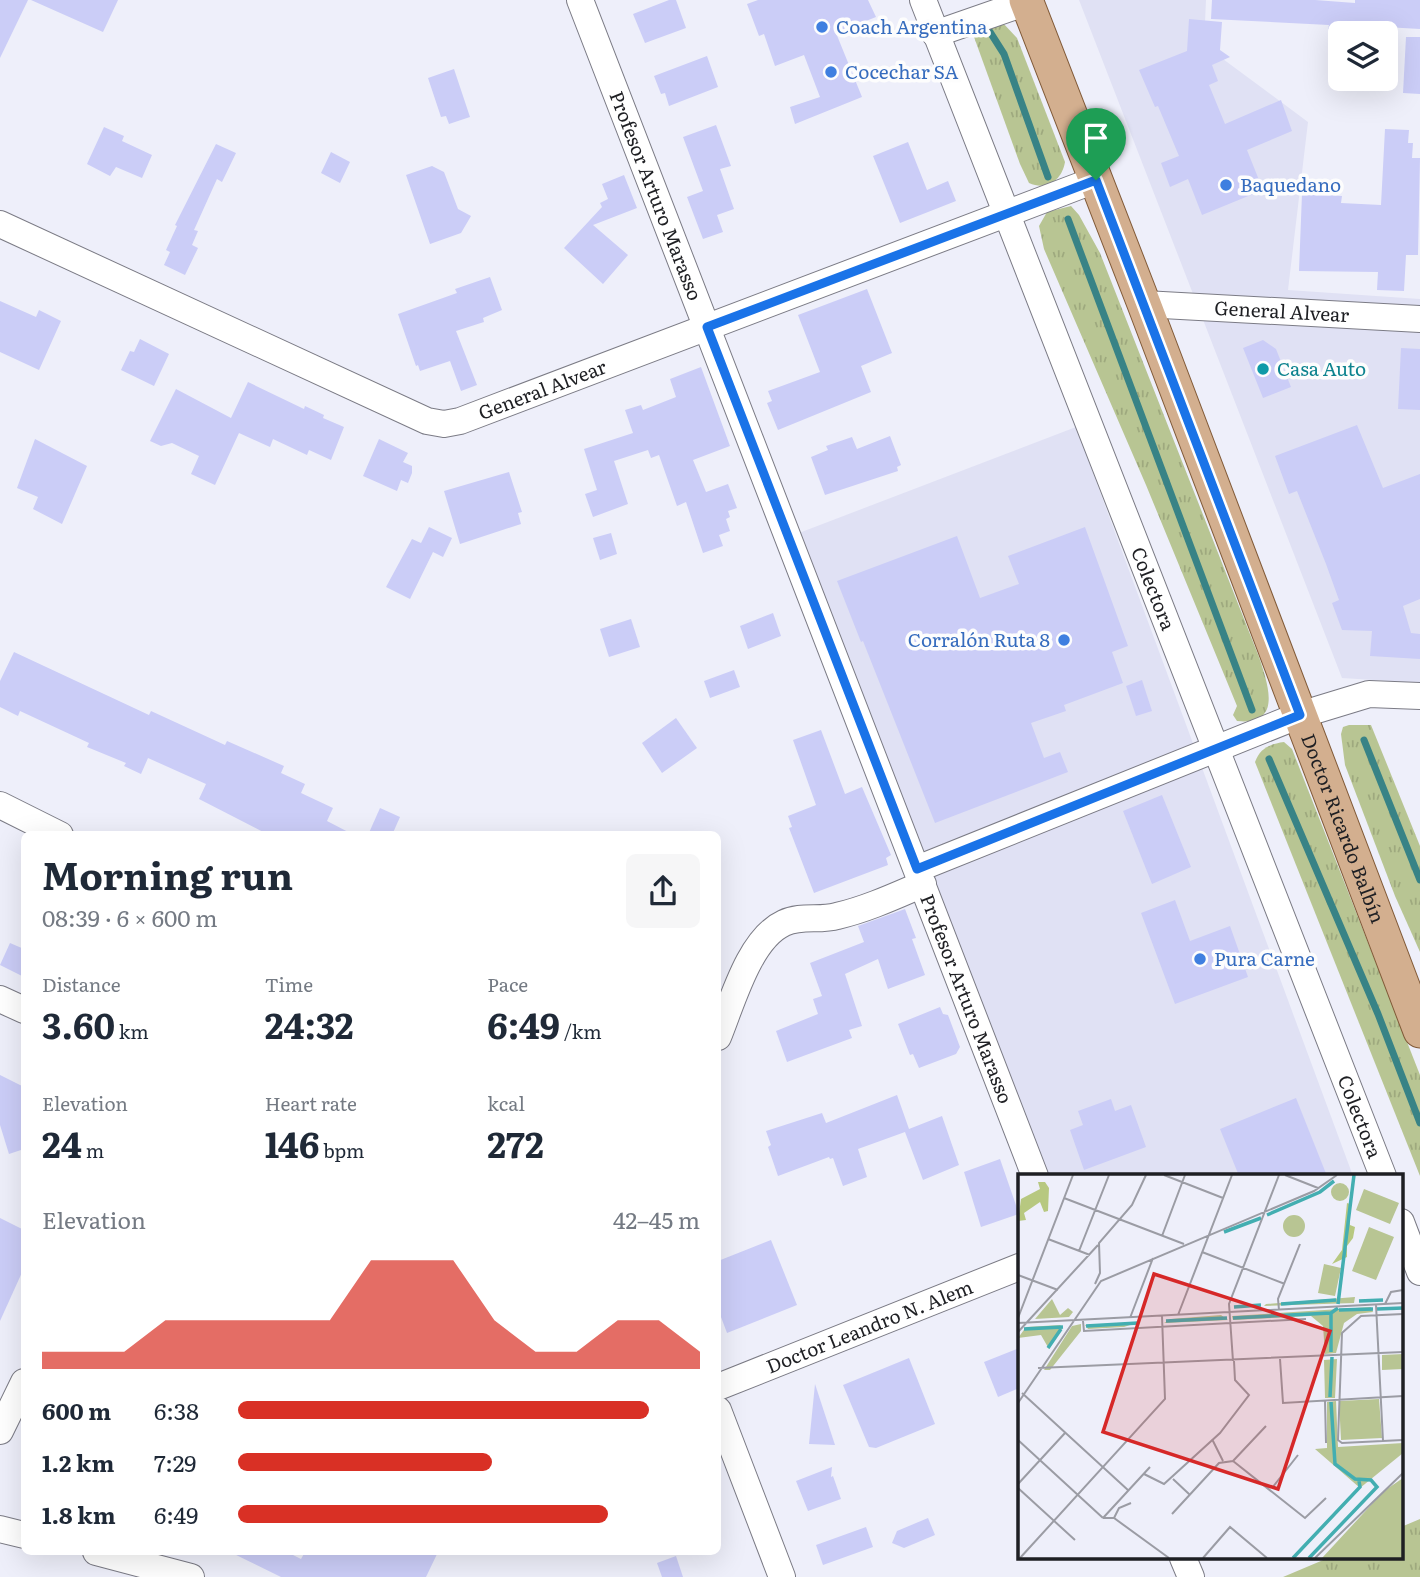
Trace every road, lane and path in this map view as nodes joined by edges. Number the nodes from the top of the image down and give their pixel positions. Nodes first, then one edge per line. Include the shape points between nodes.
1 (580, 0) edge
2 (923, 0) edge
3 (1026, 1) edge
4 (935, 34) junction
5 (1096, 180) junction
6 (1006, 215) junction
7 (0, 224) edge
8 (1144, 304) junction
9 (1420, 318) edge
10 (707, 327) junction
11 (1420, 696) edge
12 (1300, 715) junction
13 (1215, 749) junction
14 (0, 805) edge
15 (52, 831) edge
16 (920, 876) junction
17 (1411, 984) edge
18 (0, 999) edge
19 (21, 1009) edge
20 (721, 1030) edge
21 (1420, 1031) edge
22 (1034, 1174) edge
23 (1382, 1174) edge
24 (1402, 1225) edge
25 (1018, 1267) edge
26 (1420, 1272) edge
27 (721, 1386) edge
28 (21, 1388) edge
29 (721, 1418) edge
30 (0, 1431) edge
31 (0, 1529) edge
32 (21, 1534) edge
33 (107, 1555) edge
34 (1184, 1560) edge
35 (191, 1577) edge
36 (782, 1577) edge
37 (1191, 1577) edge

1 - 10 street, Profesor Arturo Marasso
2 - 4 street, Colectora
3 - 4 street
3 - 5 main road, Doctor Ricardo Balbín
4 - 6 street, Colectora
5 - 6 street, General Alvear
5 - 8 main road, Doctor Ricardo Balbín
6 - 10 street, General Alvear
6 - 13 street, Colectora
7 - 10 street, General Alvear via 444,425
8 - 9 street, General Alvear
8 - 12 main road, Doctor Ricardo Balbín
10 - 16 street, Profesor Arturo Marasso
11 - 12 street via 1369,694
12 - 13 street
12 - 17 main road, Doctor Ricardo Balbín
13 - 16 street
13 - 23 street, Colectora
14 - 15 street
16 - 20 street via 893,897 835,917 784,923 752,955
16 - 22 street, Profesor Arturo Marasso
17 - 21 main road, Doctor Ricardo Balbín
18 - 19 street
24 - 26 street
25 - 27 street, Doctor Leandro N. Alem
28 - 30 street
29 - 36 street
31 - 32 street
33 - 35 street
34 - 37 street

